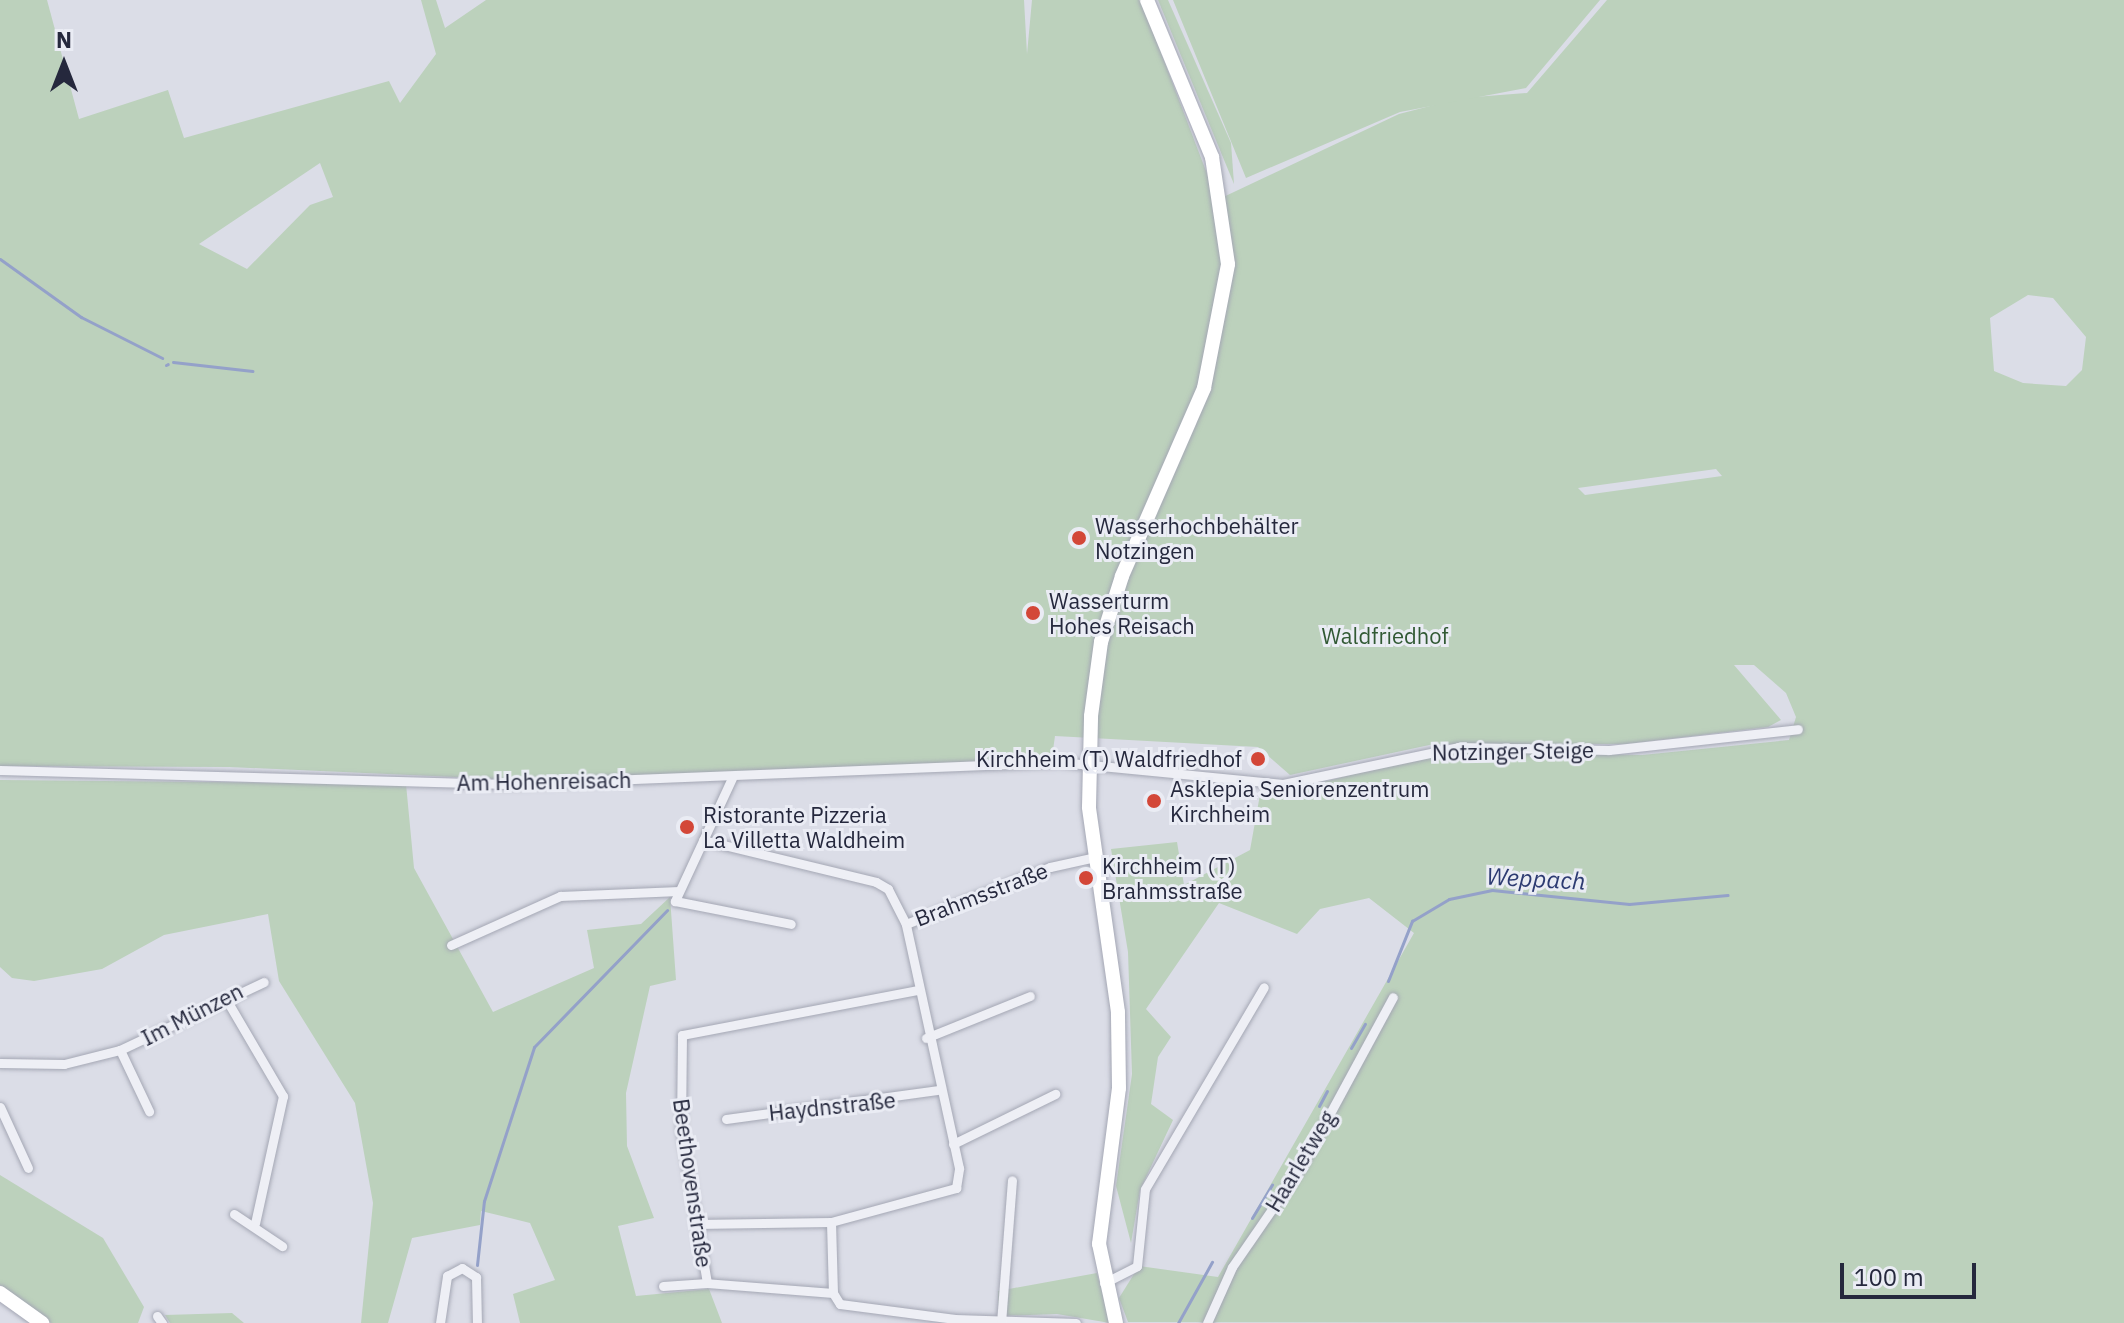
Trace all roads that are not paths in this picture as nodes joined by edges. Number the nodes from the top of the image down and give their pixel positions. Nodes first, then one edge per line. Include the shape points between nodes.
1 (1147, 0) edge
2 (1798, 729) dead end
3 (1088, 762) junction
4 (0, 770) edge
5 (732, 778) junction
6 (703, 840) junction
7 (1095, 857) junction
8 (679, 891) junction
9 (791, 924) dead end
10 (906, 924) junction
11 (451, 945) dead end
12 (264, 982) dead end
13 (1264, 987) dead end
14 (918, 990) junction
15 (1030, 996) dead end
16 (1393, 997) dead end
17 (226, 999) junction
18 (926, 1038) junction
19 (120, 1050) junction
20 (0, 1063) edge
21 (937, 1090) junction
22 (1055, 1094) dead end
23 (0, 1107) edge
24 (149, 1111) dead end
25 (726, 1119) dead end
26 (953, 1144) junction
27 (28, 1168) dead end
28 (1012, 1180) dead end
29 (234, 1214) dead end
30 (831, 1222) junction
31 (255, 1223) junction
32 (696, 1224) junction
33 (282, 1246) dead end
34 (707, 1283) junction
35 (1104, 1283) junction
36 (663, 1286) dead end
37 (0, 1293) edge
38 (833, 1293) junction
39 (1001, 1321) edge
40 (42, 1323) edge
41 (440, 1323) edge
42 (477, 1323) edge
43 (1076, 1323) edge
44 (1116, 1323) edge
45 (1207, 1323) edge

1 - 3 main road via 1212,157 1227,227 1226,294 1204,388 1122,576 1095,680
2 - 3 street, Notzinger Steige via 1609,750 1458,747 1283,784
3 - 5 street, Am Hohenreisach
3 - 7 main road
4 - 5 street, Am Hohenreisach via 509,784
5 - 6 street
6 - 8 street
6 - 10 street, Brahmsstraße via 876,882 888,889
7 - 10 street, Brahmsstraße via 1050,867
7 - 35 main road via 1120,1057 1100,1221
8 - 9 street via 677,906
8 - 11 street via 560,896
10 - 14 street
12 - 17 street, Im Münzen
13 - 35 street via 1145,1189 1137,1266
14 - 18 street
14 - 32 street, Beethovenstraße via 682,1035 680,1115
15 - 18 street
16 - 45 street, Haarletweg via 1301,1167 1232,1267
17 - 19 street, Im Münzen
17 - 31 street via 283,1096
18 - 21 street
19 - 20 street, Im Münzen via 64,1064
19 - 24 street, Im Münzen
21 - 25 street, Haydnstraße
21 - 26 street
22 - 26 street
23 - 27 street
26 - 30 street via 960,1181 950,1193
28 - 39 street
29 - 31 street
30 - 32 street
30 - 38 street
31 - 33 street
32 - 34 street, Beethovenstraße
34 - 36 street, Beethovenstraße
34 - 38 street, Beethovenstraße
35 - 44 main road
37 - 40 main road
38 - 39 street, Beethovenstraße via 848,1306
39 - 43 street, Beethovenstraße
41 - 42 street via 447,1276 469,1269 478,1287

